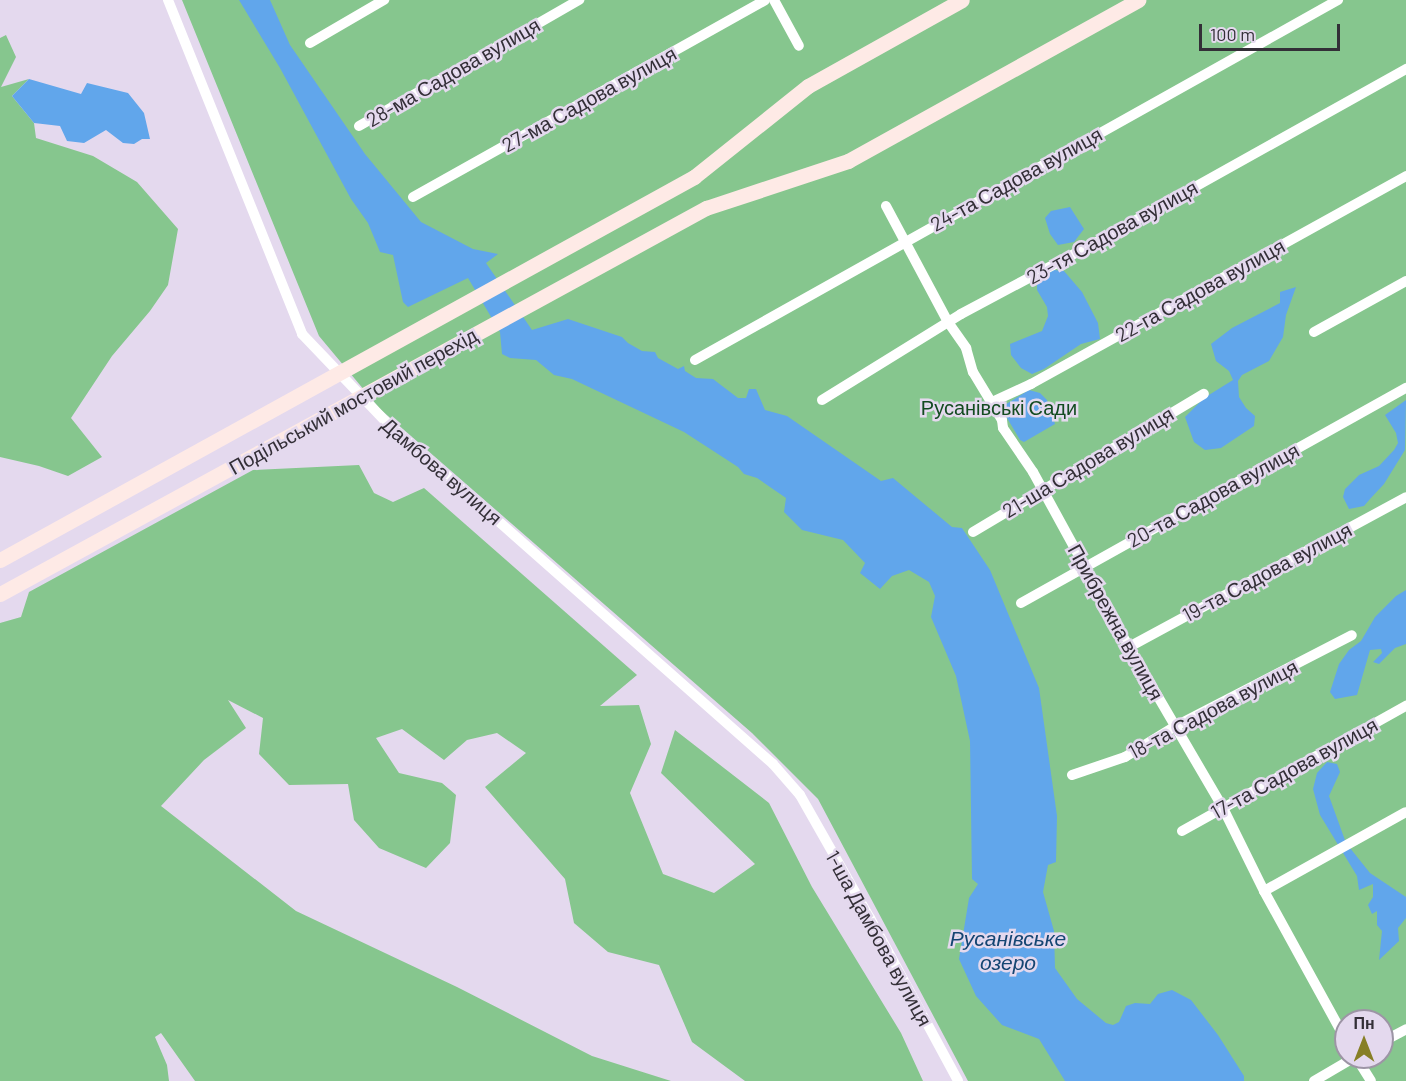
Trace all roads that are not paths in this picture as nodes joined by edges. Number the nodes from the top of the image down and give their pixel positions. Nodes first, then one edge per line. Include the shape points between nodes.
1 (168, 0) edge
2 (384, 0) edge
3 (579, 0) edge
4 (765, 0) edge
5 (774, 0) edge
6 (962, 0) edge
7 (1138, 0) edge
8 (1338, 0) edge
9 (310, 44) dead end
10 (799, 46) dead end
11 (1406, 69) edge
12 (359, 126) dead end
13 (1406, 176) edge
14 (413, 197) dead end
15 (886, 206) dead end
16 (905, 240) junction
17 (1406, 281) edge
18 (948, 322) junction
19 (1314, 332) dead end
20 (695, 360) dead end
21 (1406, 388) edge
22 (1204, 394) dead end
23 (822, 400) dead end
24 (992, 402) junction
25 (1041, 489) junction
26 (1406, 496) edge
27 (973, 532) dead end
28 (0, 560) edge
29 (1084, 566) junction
30 (0, 594) edge
31 (1021, 603) dead end
32 (1352, 635) dead end
33 (1129, 646) junction
34 (1406, 706) edge
35 (1174, 727) junction
36 (1072, 775) dead end
37 (800, 795) joint
38 (1223, 808) junction
39 (1406, 812) edge
40 (1182, 831) dead end
41 (1264, 891) junction
42 (1334, 1018) edge
43 (1335, 1069) edge
44 (958, 1081) edge
45 (1314, 1081) edge

1 - 37 street, Дамбова вулиця via 302,334 380,416 773,764
2 - 9 street
3 - 12 street, 28-ма Садова вулиця
4 - 14 street, 27-ма Садова вулиця
5 - 10 street
6 - 28 main road, Подільський мостовий перехід via 808,86 694,177
7 - 30 main road, Подільський мостовий перехід via 848,161 706,208
8 - 16 street, 24-та Садова вулиця
11 - 18 street, 23-тя Садова вулиця
13 - 24 street, 22-га Садова вулиця
15 - 16 street, Прибрежна вулиця
16 - 18 street, Прибрежна вулиця
16 - 20 street, 24-та Садова вулиця
17 - 19 street
18 - 23 street, 23-тя Садова вулиця
18 - 24 street, Прибрежна вулиця via 966,348 973,372
21 - 29 street, 20-та Садова вулиця
22 - 25 street, 21-ша Садова вулиця
24 - 25 street, Прибрежна вулиця via 1003,428
25 - 27 street, 21-ша Садова вулиця
25 - 29 street, Прибрежна вулиця
26 - 33 street, 19-та Садова вулиця
29 - 31 street, 20-та Садова вулиця
29 - 33 street, Прибрежна вулиця
32 - 35 street, 18-та Садова вулиця
33 - 35 street, Прибрежна вулиця
34 - 38 street, 17-та Садова вулиця
35 - 36 street, 18-та Садова вулиця via 1125,757
35 - 38 street, Прибрежна вулиця
37 - 44 street, 1-ша Дамбова вулиця
38 - 40 street, 17-та Садова вулиця
38 - 41 street, Прибрежна вулиця
39 - 41 street
41 - 42 street, Прибрежна вулиця
43 - 45 street

